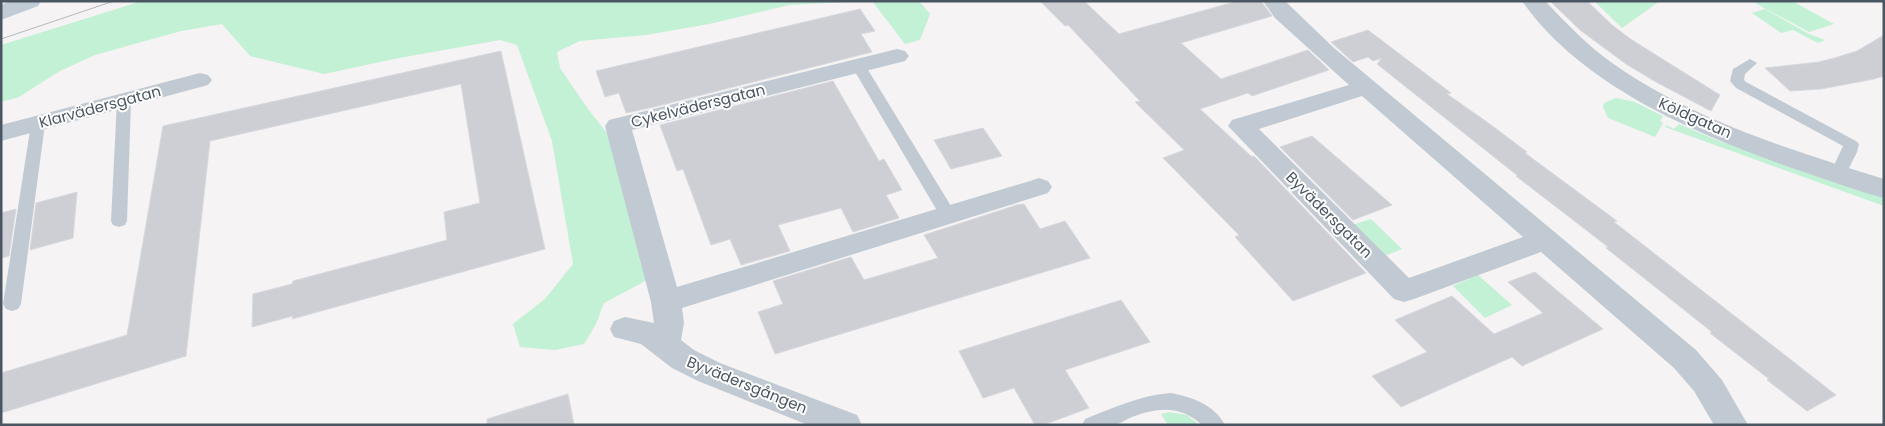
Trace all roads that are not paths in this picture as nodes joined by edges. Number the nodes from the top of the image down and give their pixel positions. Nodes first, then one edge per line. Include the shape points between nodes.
1 (22, 1) edge
2 (30, 1) edge
3 (1274, 1) edge
4 (1533, 1) edge
5 (1, 8) edge
6 (1, 13) edge
7 (897, 56) dead end
8 (1750, 63) dead end
9 (858, 65) junction
10 (200, 80) dead end
11 (1367, 87) junction
12 (124, 101) junction
13 (38, 124) junction
14 (1, 133) edge
15 (1838, 174) junction
16 (1039, 187) dead end
17 (1884, 189) edge
18 (948, 215) junction
19 (119, 221) dead end
20 (1546, 239) junction
21 (666, 302) junction
22 (12, 304) dead end
23 (625, 330) dead end
24 (664, 345) junction
25 (845, 425) edge
26 (1092, 425) edge
27 (1215, 425) edge
28 (1731, 425) edge

1 - 5 street
2 - 6 street
3 - 11 street via 1296,26
4 - 15 street, Köldgatan via 1552,25 1588,57 1650,99 1709,126
7 - 9 street, Cykelvädersgatan
8 - 15 lane via 1738,72 1737,81 1741,85 1851,144 1852,149
9 - 18 lane
9 - 21 street, Cykelvädersgatan via 618,126
10 - 12 street, Klarvädersgatan
11 - 20 street
11 - 20 street, Byvädersgatan via 1241,126 1404,291
12 - 13 street, Klarvädersgatan
12 - 19 lane
13 - 14 street, Klarvädersgatan
13 - 22 lane
15 - 17 street, Köldgatan
16 - 18 street
18 - 21 street
20 - 28 street via 1685,359 1719,399
21 - 24 street, Cykelvädersgatan via 669,323
23 - 24 street, Byvädersgången via 650,334
24 - 25 street, Byvädersgången via 708,372
26 - 27 lane via 1159,400 1194,406

